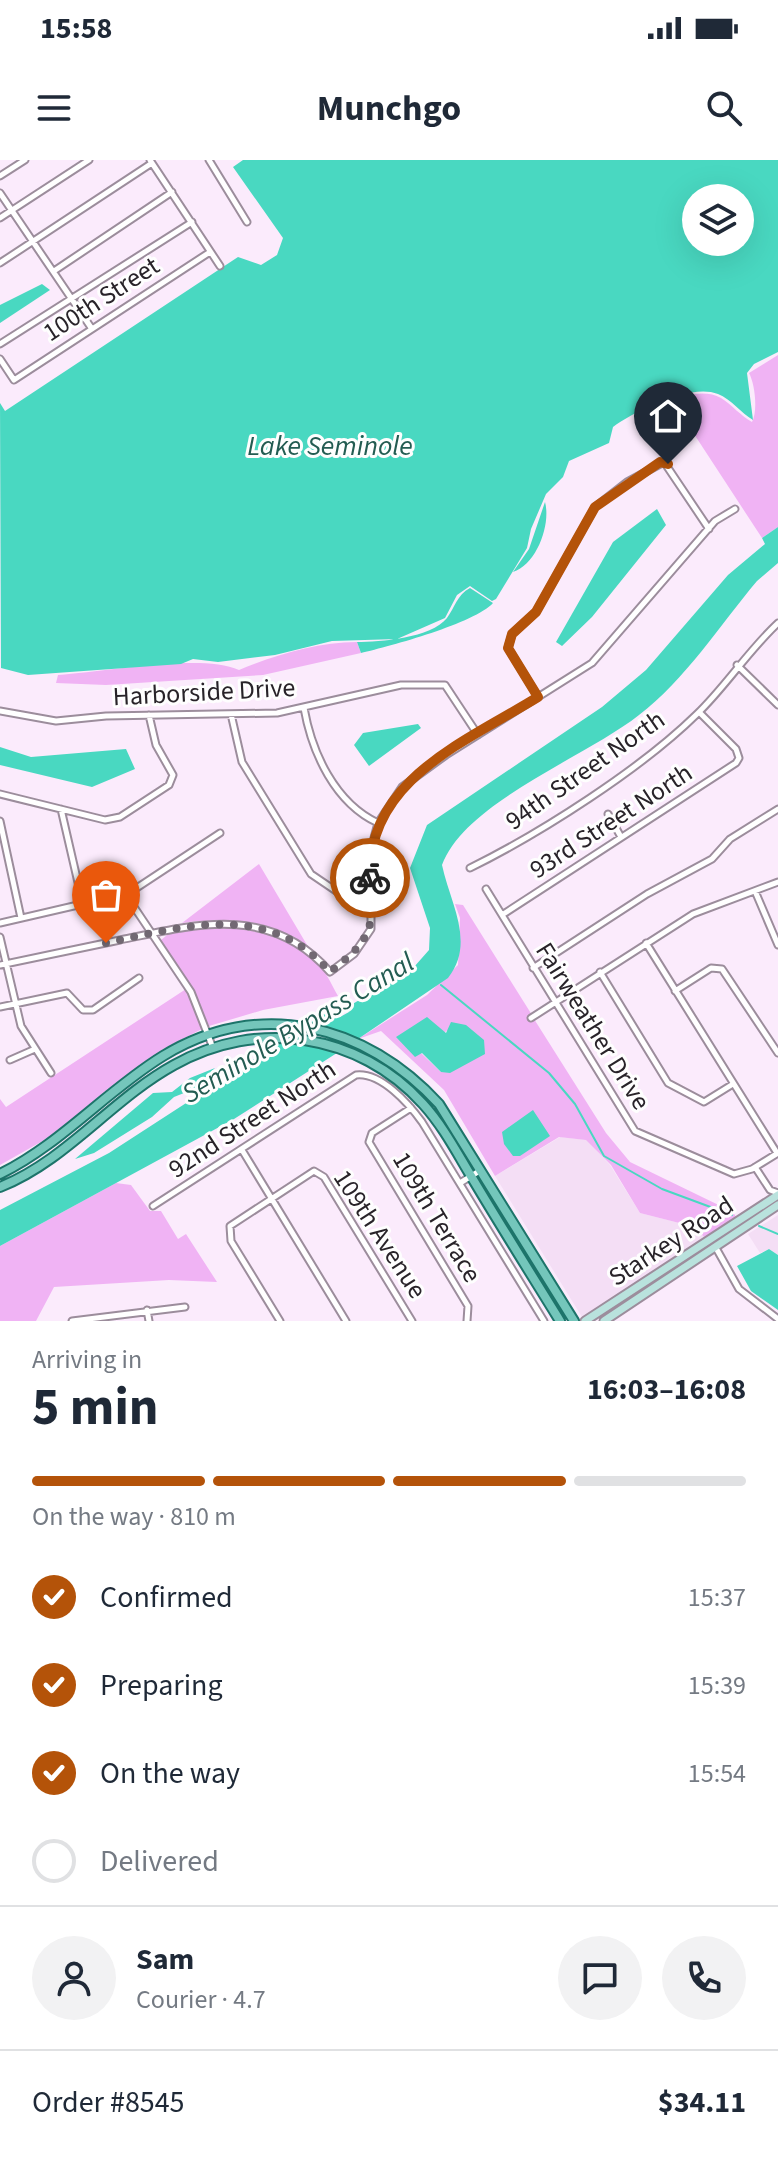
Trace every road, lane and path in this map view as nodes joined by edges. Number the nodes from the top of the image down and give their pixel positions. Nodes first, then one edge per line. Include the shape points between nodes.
1 (25, 160) edge
2 (89, 160) edge
3 (209, 160) edge
4 (80, 162) edge
5 (151, 162) edge
6 (0, 176) edge
7 (172, 192) junction
8 (0, 193) edge
9 (12, 211) junction
10 (0, 218) edge
11 (192, 222) junction
12 (247, 222) dead end
13 (31, 242) junction
14 (210, 252) junction
15 (0, 263) edge
16 (220, 266) dead end
17 (54, 271) junction
18 (72, 298) junction
19 (92, 329) junction
20 (0, 344) edge
21 (0, 359) edge
22 (735, 509) dead end
23 (709, 529) junction
24 (777, 625) edge
25 (737, 665) junction
26 (538, 697) junction
27 (778, 705) edge
28 (304, 708) junction
29 (0, 711) edge
30 (699, 712) junction
31 (231, 714) junction
32 (149, 715) junction
33 (478, 735) junction
34 (0, 794) edge
35 (61, 809) junction
36 (778, 809) edge
37 (608, 814) dead end
38 (0, 821) edge
39 (378, 823) junction
40 (220, 833) dead end
41 (621, 837) junction
42 (470, 868) dead end
43 (778, 882) edge
44 (486, 889) dead end
45 (755, 891) junction
46 (373, 900) junction
47 (502, 915) junction
48 (21, 918) junction
49 (0, 923) edge
50 (153, 933) junction
51 (0, 937) edge
52 (646, 943) junction
53 (778, 945) edge
54 (3, 965) edge
55 (533, 968) junction
56 (600, 972) junction
57 (139, 978) dead end
58 (675, 991) junction
59 (555, 1002) junction
60 (15, 1003) junction
61 (0, 1007) edge
62 (531, 1018) dead end
63 (209, 1036) junction
64 (213, 1048) junction
65 (35, 1049) junction
66 (778, 1053) edge
67 (10, 1060) dead end
68 (51, 1073) dead end
69 (733, 1084) junction
70 (411, 1108) junction
71 (242, 1150) junction
72 (777, 1153) edge
73 (755, 1167) junction
74 (481, 1170) junction
75 (0, 1174) edge
76 (471, 1176) junction
77 (460, 1183) junction
78 (0, 1187) edge
79 (770, 1190) junction
80 (271, 1197) junction
81 (777, 1199) edge
82 (765, 1204) junction
83 (153, 1206) dead end
84 (733, 1224) junction
85 (716, 1248) junction
86 (185, 1307) dead end
87 (147, 1310) junction
88 (87, 1319) edge
89 (778, 1319) edge
90 (72, 1321) edge
91 (149, 1321) edge
92 (280, 1321) edge
93 (346, 1321) edge
94 (412, 1321) edge
95 (467, 1321) edge
96 (544, 1321) edge
97 (560, 1321) edge
98 (574, 1321) edge
99 (585, 1321) edge
100 (604, 1321) edge

1 - 6 street
2 - 4 street
3 - 12 street
4 - 9 street
5 - 7 street
5 - 13 street
7 - 11 street
7 - 17 street
8 - 9 street
9 - 10 street
9 - 13 street
11 - 14 street
11 - 18 street
13 - 15 street
13 - 17 street
14 - 16 street
14 - 19 street, 100th Street
17 - 18 street
18 - 19 street
18 - 20 street
19 - 21 street, 100th Street via 14,380
22 - 23 street
23 - 26 street via 605,652
23 - 26 street via 664,462 604,499 580,530 536,612 509,641 508,648
24 - 25 street, 94th Street North
25 - 27 street
25 - 30 street, 94th Street North
26 - 33 street
28 - 31 street, Harborside Drive
28 - 33 street, Harborside Drive via 401,685 441,684
28 - 39 street via 315,751 347,803
29 - 32 street, Harborside Drive via 56,721
30 - 41 street, 93rd Street North via 739,758
30 - 42 street, 94th Street North via 659,748
31 - 32 street, Harborside Drive
31 - 46 street via 242,762 311,874 339,893
32 - 35 street via 156,745 173,775 169,785 112,820
33 - 39 street via 407,782
34 - 35 street
35 - 48 street via 82,900
36 - 55 street via 730,839 712,859 658,887
37 - 41 street
38 - 48 street
39 - 46 street via 370,853
40 - 50 street via 126,895
41 - 47 street, 93rd Street North
43 - 45 street
44 - 47 street, Fairweather Drive
45 - 52 street via 693,914
45 - 53 street
46 - 50 street via 365,940 330,972 288,939 245,925 207,922
47 - 55 street, Fairweather Drive
48 - 49 street
50 - 54 street
50 - 63 street via 191,992
51 - 54 street
52 - 56 street
52 - 58 street
54 - 60 street
55 - 59 street, Fairweather Drive
56 - 59 street
56 - 69 street via 673,1088 704,1102
57 - 60 street via 93,1010 80,1008 67,993
58 - 66 street via 711,968 722,969
58 - 69 street
59 - 62 street
59 - 73 street, Fairweather Drive via 635,1131 728,1173
60 - 61 street
60 - 65 street
63 - 64 street
63 - 74 main road via 238,1027 284,1025 378,1051 439,1104
63 - 75 main road via 163,1056 44,1148
64 - 76 main road via 266,1037 340,1048 403,1084 433,1116
64 - 78 main road via 150,1080 37,1168
65 - 67 street
65 - 68 street
69 - 72 street
70 - 71 street, 92nd Street North via 382,1084 356,1075
70 - 77 street
70 - 95 street, 109th Terrace via 372,1133 369,1142 468,1306
71 - 80 street
71 - 83 street, 92nd Street North
72 - 73 street
73 - 79 street
74 - 76 street
74 - 98 main road
76 - 77 street
76 - 97 main road
77 - 96 street
79 - 81 street
79 - 82 street
80 - 92 street via 234,1221 229,1233
80 - 93 street
80 - 94 street, 109th Avenue via 310,1173 320,1173
81 - 82 main road, Starkey Road
81 - 85 main road, Starkey Road
82 - 84 main road, Starkey Road
84 - 85 main road
84 - 99 main road, Starkey Road
85 - 89 street via 739,1289
85 - 100 main road, Starkey Road
86 - 87 street
87 - 88 street
87 - 91 street
88 - 90 street

